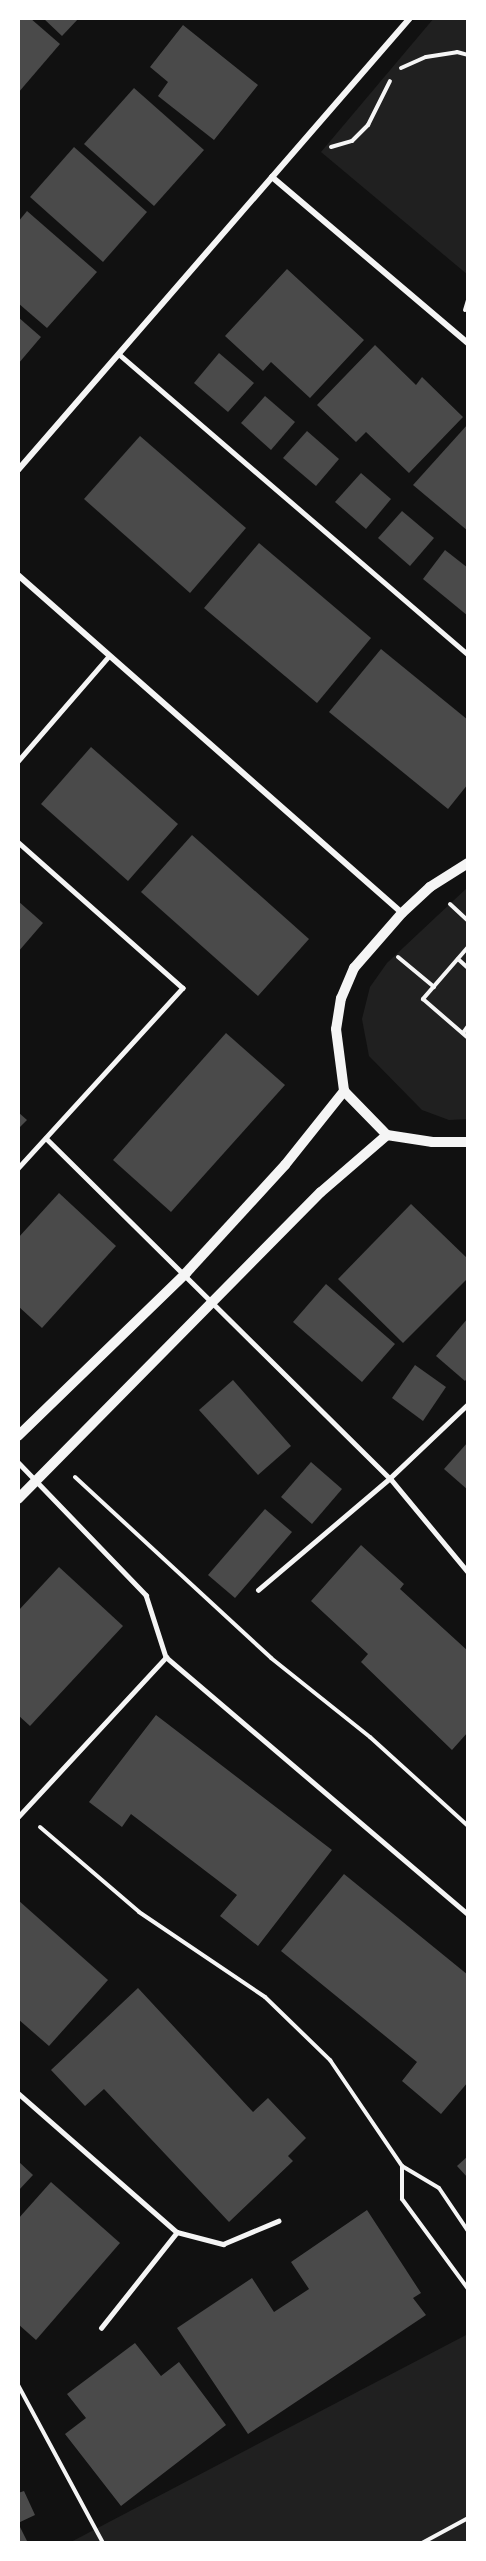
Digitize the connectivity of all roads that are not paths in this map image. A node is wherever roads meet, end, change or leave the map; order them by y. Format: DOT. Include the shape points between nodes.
graph roads {
  1 [pos="410,18"];
  2 [pos="272,177"];
  3 [pos="468,343"];
  4 [pos="120,355"];
  5 [pos="18,470"];
  6 [pos="18,575"];
  7 [pos="468,654"];
  8 [pos="109,656"];
  9 [pos="18,761"];
  10 [pos="18,842"];
  11 [pos="468,863"];
  12 [pos="402,913"];
  13 [pos="344,1090"];
  14 [pos="387,1136"];
  15 [pos="46,1138"];
  16 [pos="468,1142"];
  17 [pos="18,1169"];
  18 [pos="186,1273"];
  19 [pos="215,1301"];
  20 [pos="468,1404"];
  21 [pos="18,1436"];
  22 [pos="18,1462"];
  23 [pos="390,1478"];
  24 [pos="36,1481"];
  25 [pos="18,1499"];
  26 [pos="468,1572"];
  27 [pos="258,1590"];
  28 [pos="166,1656"];
  29 [pos="18,1816"];
  30 [pos="468,1914"];
  31 [pos="18,2093"];
  32 [pos="278,2221"];
  33 [pos="177,2232"];
  34 [pos="101,2328"];
  1 -- 2 [label="street"];
  2 -- 3 [label="street"];
  2 -- 4 [label="street"];
  4 -- 5 [label="street"];
  4 -- 7 [label="lane"];
  6 -- 8 [label="street"];
  8 -- 9 [label="lane"];
  8 -- 12 [label="street"];
  10 -- 15 [label="lane" via="183,988"];
  11 -- 12 [label="street" via="430,887"];
  12 -- 13 [label="street" via="354,968 341,998 336,1029"];
  13 -- 14 [label="street"];
  13 -- 18 [label="street" via="290,1160"];
  14 -- 16 [label="street"];
  14 -- 19 [label="street" via="321,1192"];
  15 -- 17 [label="lane"];
  15 -- 18 [label="lane"];
  18 -- 19 [label="lane"];
  18 -- 21 [label="street"];
  19 -- 23 [label="lane"];
  19 -- 24 [label="street"];
  20 -- 23 [label="lane"];
  22 -- 24 [label="lane"];
  23 -- 26 [label="lane"];
  23 -- 27 [label="lane"];
  24 -- 25 [label="street"];
  24 -- 28 [label="lane" via="147,1595"];
  28 -- 29 [label="lane"];
  28 -- 30 [label="lane"];
  31 -- 33 [label="lane"];
  32 -- 33 [label="lane" via="223,2244"];
  33 -- 34 [label="lane"];
}
